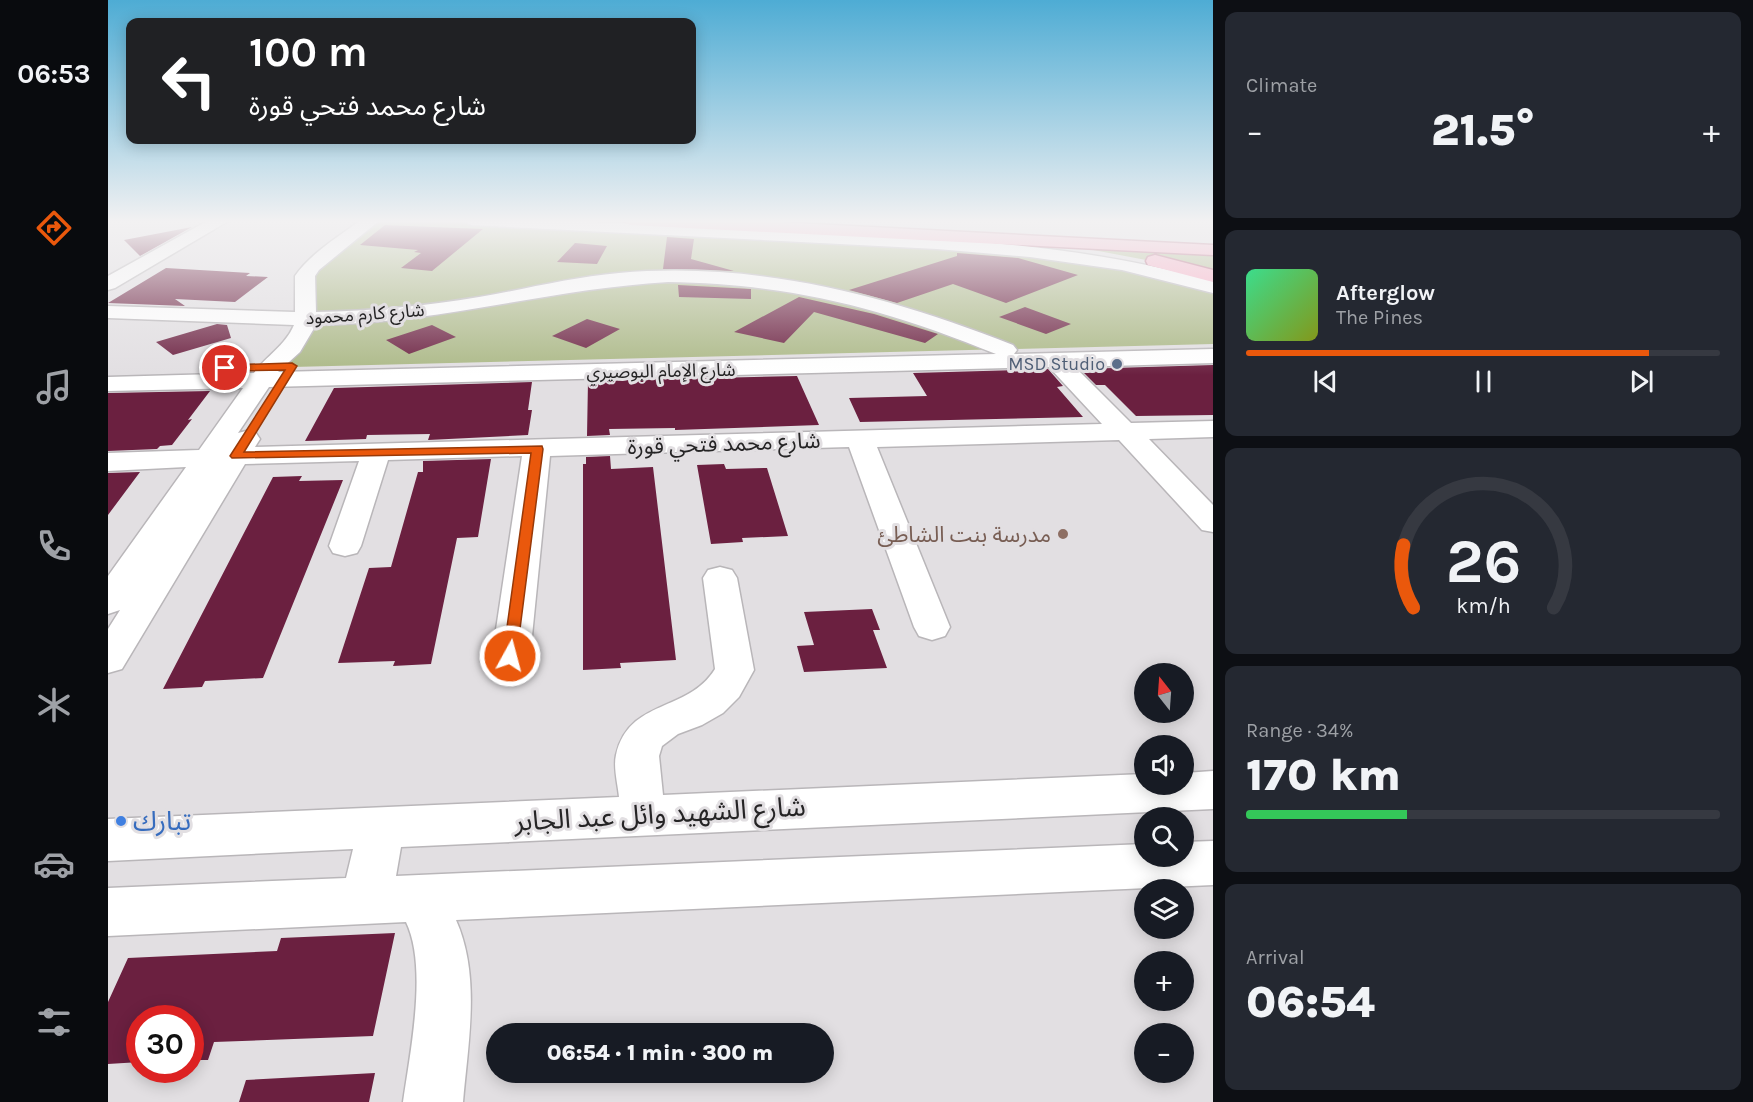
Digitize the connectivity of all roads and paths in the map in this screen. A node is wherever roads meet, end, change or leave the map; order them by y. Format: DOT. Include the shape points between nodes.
graph roads {
  1 [pos="130,271"];
  2 [pos="308,271"];
  3 [pos="689,271"];
  4 [pos="765,271"];
  5 [pos="1153,271"];
  6 [pos="1194,271"];
  7 [pos="1213,276"];
  8 [pos="108,284"];
  9 [pos="1213,287"];
  10 [pos="108,312"];
  11 [pos="306,319"];
  12 [pos="1213,344"];
  13 [pos="1005,350"];
  14 [pos="1213,356"];
  15 [pos="1056,361"];
  16 [pos="278,370"];
  17 [pos="108,371"];
  18 [pos="108,384"];
  19 [pos="1213,429"];
  20 [pos="1126,432"];
  21 [pos="860,439"];
  22 [pos="537,449"];
  23 [pos="376,453"];
  24 [pos="221,457"];
  25 [pos="108,462"];
  26 [pos="1213,523"];
  27 [pos="345,546"];
  28 [pos="720,578"];
  29 [pos="108,602"];
  30 [pos="932,627"];
  31 [pos="510,656"];
  32 [pos="108,659"];
  33 [pos="1213,790"];
  34 [pos="643,815"];
  35 [pos="382,827"];
  36 [pos="108,840"];
  37 [pos="1213,863"];
  38 [pos="420,899"];
  39 [pos="366,901"];
  40 [pos="108,912"];
  41 [pos="433,1102"];
  1 -- 8 [label="street"];
  2 -- 11 [label="street"];
  3 -- 11 [label="street, شارع كارم محمود" via="432,310"];
  4 -- 13 [label="street, شارع كارم محمود" via="795,286 864,301 956,329"];
  5 -- 9 [label="street"];
  6 -- 7 [label="main road"];
  10 -- 11 [label="street, شارع كارم محمود"];
  11 -- 16 [label="street" via="304,329"];
  12 -- 13 [label="street, شارع الإمام البوصيري"];
  13 -- 16 [label="street, شارع الإمام البوصيري"];
  14 -- 15 [label="street, شارع الإمام البوصيري"];
  15 -- 16 [label="street, شارع الإمام البوصيري"];
  15 -- 20 [label="street"];
  16 -- 17 [label="street, شارع الإمام البوصيري"];
  16 -- 18 [label="street, شارع الإمام البوصيري"];
  16 -- 24 [label="street"];
  19 -- 20 [label="street, شارع محمد فتحي قورة"];
  20 -- 21 [label="street, شارع محمد فتحي قورة"];
  20 -- 26 [label="street"];
  21 -- 22 [label="street, شارع محمد فتحي قورة"];
  21 -- 30 [label="street"];
  22 -- 23 [label="street, شارع محمد فتحي قورة"];
  22 -- 31 [label="street"];
  23 -- 24 [label="street, شارع محمد فتحي قورة"];
  23 -- 27 [label="street"];
  24 -- 25 [label="street, شارع محمد فتحي قورة"];
  24 -- 29 [label="street"];
  24 -- 32 [label="street"];
  28 -- 34 [label="street" via="735,670 708,702 645,736 637,756"];
  33 -- 34 [label="street, شارع الشهيد وائل عبد الجابر"];
  34 -- 35 [label="street, شارع الشهيد وائل عبد الجابر"];
  35 -- 36 [label="street, شارع الشهيد وائل عبد الجابر"];
  35 -- 39 [label="street"];
  37 -- 38 [label="street"];
  38 -- 39 [label="street"];
  38 -- 41 [label="street" via="436,935 443,979"];
  39 -- 40 [label="street"];
}
